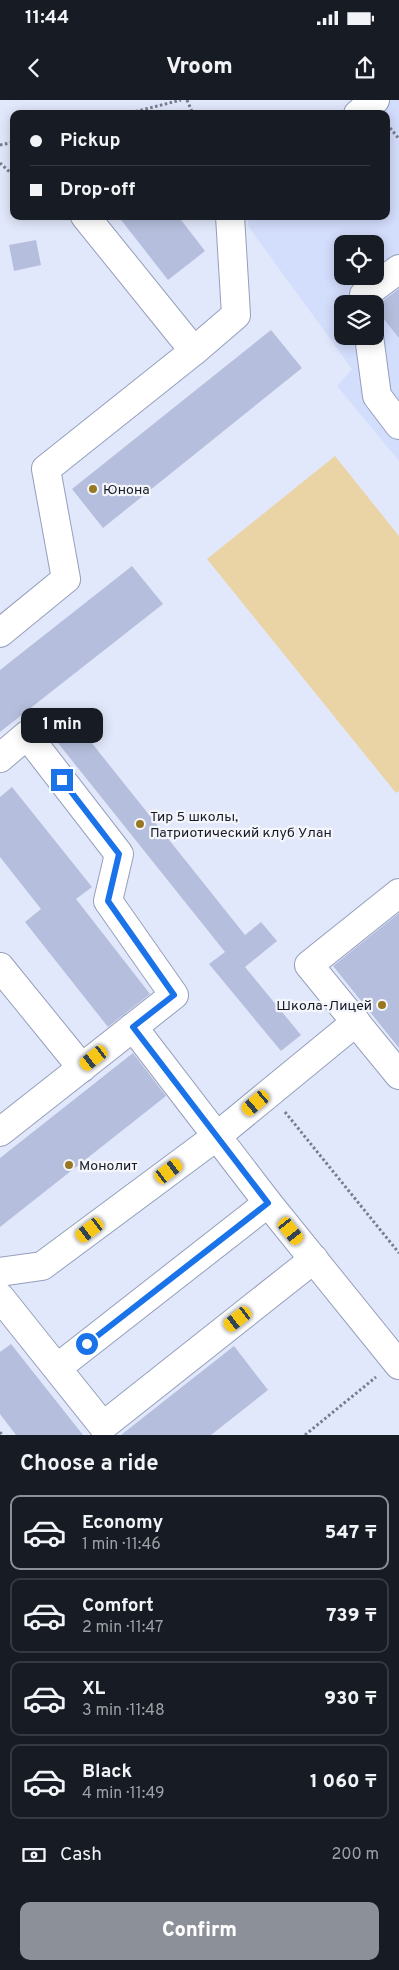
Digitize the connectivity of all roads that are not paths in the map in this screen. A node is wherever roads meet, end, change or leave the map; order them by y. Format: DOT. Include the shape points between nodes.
graph roads {
  1 [pos="376,100"];
  2 [pos="363,110"];
  3 [pos="88,220"];
  4 [pos="230,220"];
  5 [pos="399,269"];
  6 [pos="364,295"];
  7 [pos="370,345"];
  8 [pos="194,351"];
  9 [pos="399,425"];
  10 [pos="0,633"];
  11 [pos="0,758"];
  12 [pos="399,893"];
  13 [pos="0,967"];
  14 [pos="356,1022"];
  15 [pos="133,1027"];
  16 [pos="82,1068"];
  17 [pos="399,1075"];
  18 [pos="0,1132"];
  19 [pos="217,1136"];
  20 [pos="268,1203"];
  21 [pos="314,1259"];
  22 [pos="0,1272"];
  23 [pos="0,1298"];
  24 [pos="397,1363"];
  25 [pos="57,1368"];
  1 -- 2 [label="lane"];
  3 -- 8 [label="lane"];
  4 -- 8 [label="lane" via="236,315"];
  5 -- 6 [label="lane"];
  7 -- 9 [label="lane" via="377,396"];
  8 -- 10 [label="lane" via="46,469 66,579"];
  11 -- 15 [label="lane" via="28,735 119,854 108,901 174,995"];
  12 -- 14 [label="lane" via="309,965"];
  13 -- 16 [label="lane"];
  14 -- 17 [label="lane"];
  14 -- 19 [label="lane"];
  15 -- 16 [label="lane"];
  15 -- 19 [label="lane"];
  16 -- 18 [label="lane"];
  19 -- 20 [label="lane"];
  19 -- 22 [label="lane" via="42,1266"];
  20 -- 21 [label="lane"];
  20 -- 25 [label="lane"];
  21 -- 24 [label="lane"];
  21 -- 25 [label="lane" via="103,1426"];
  23 -- 25 [label="lane"];
}
